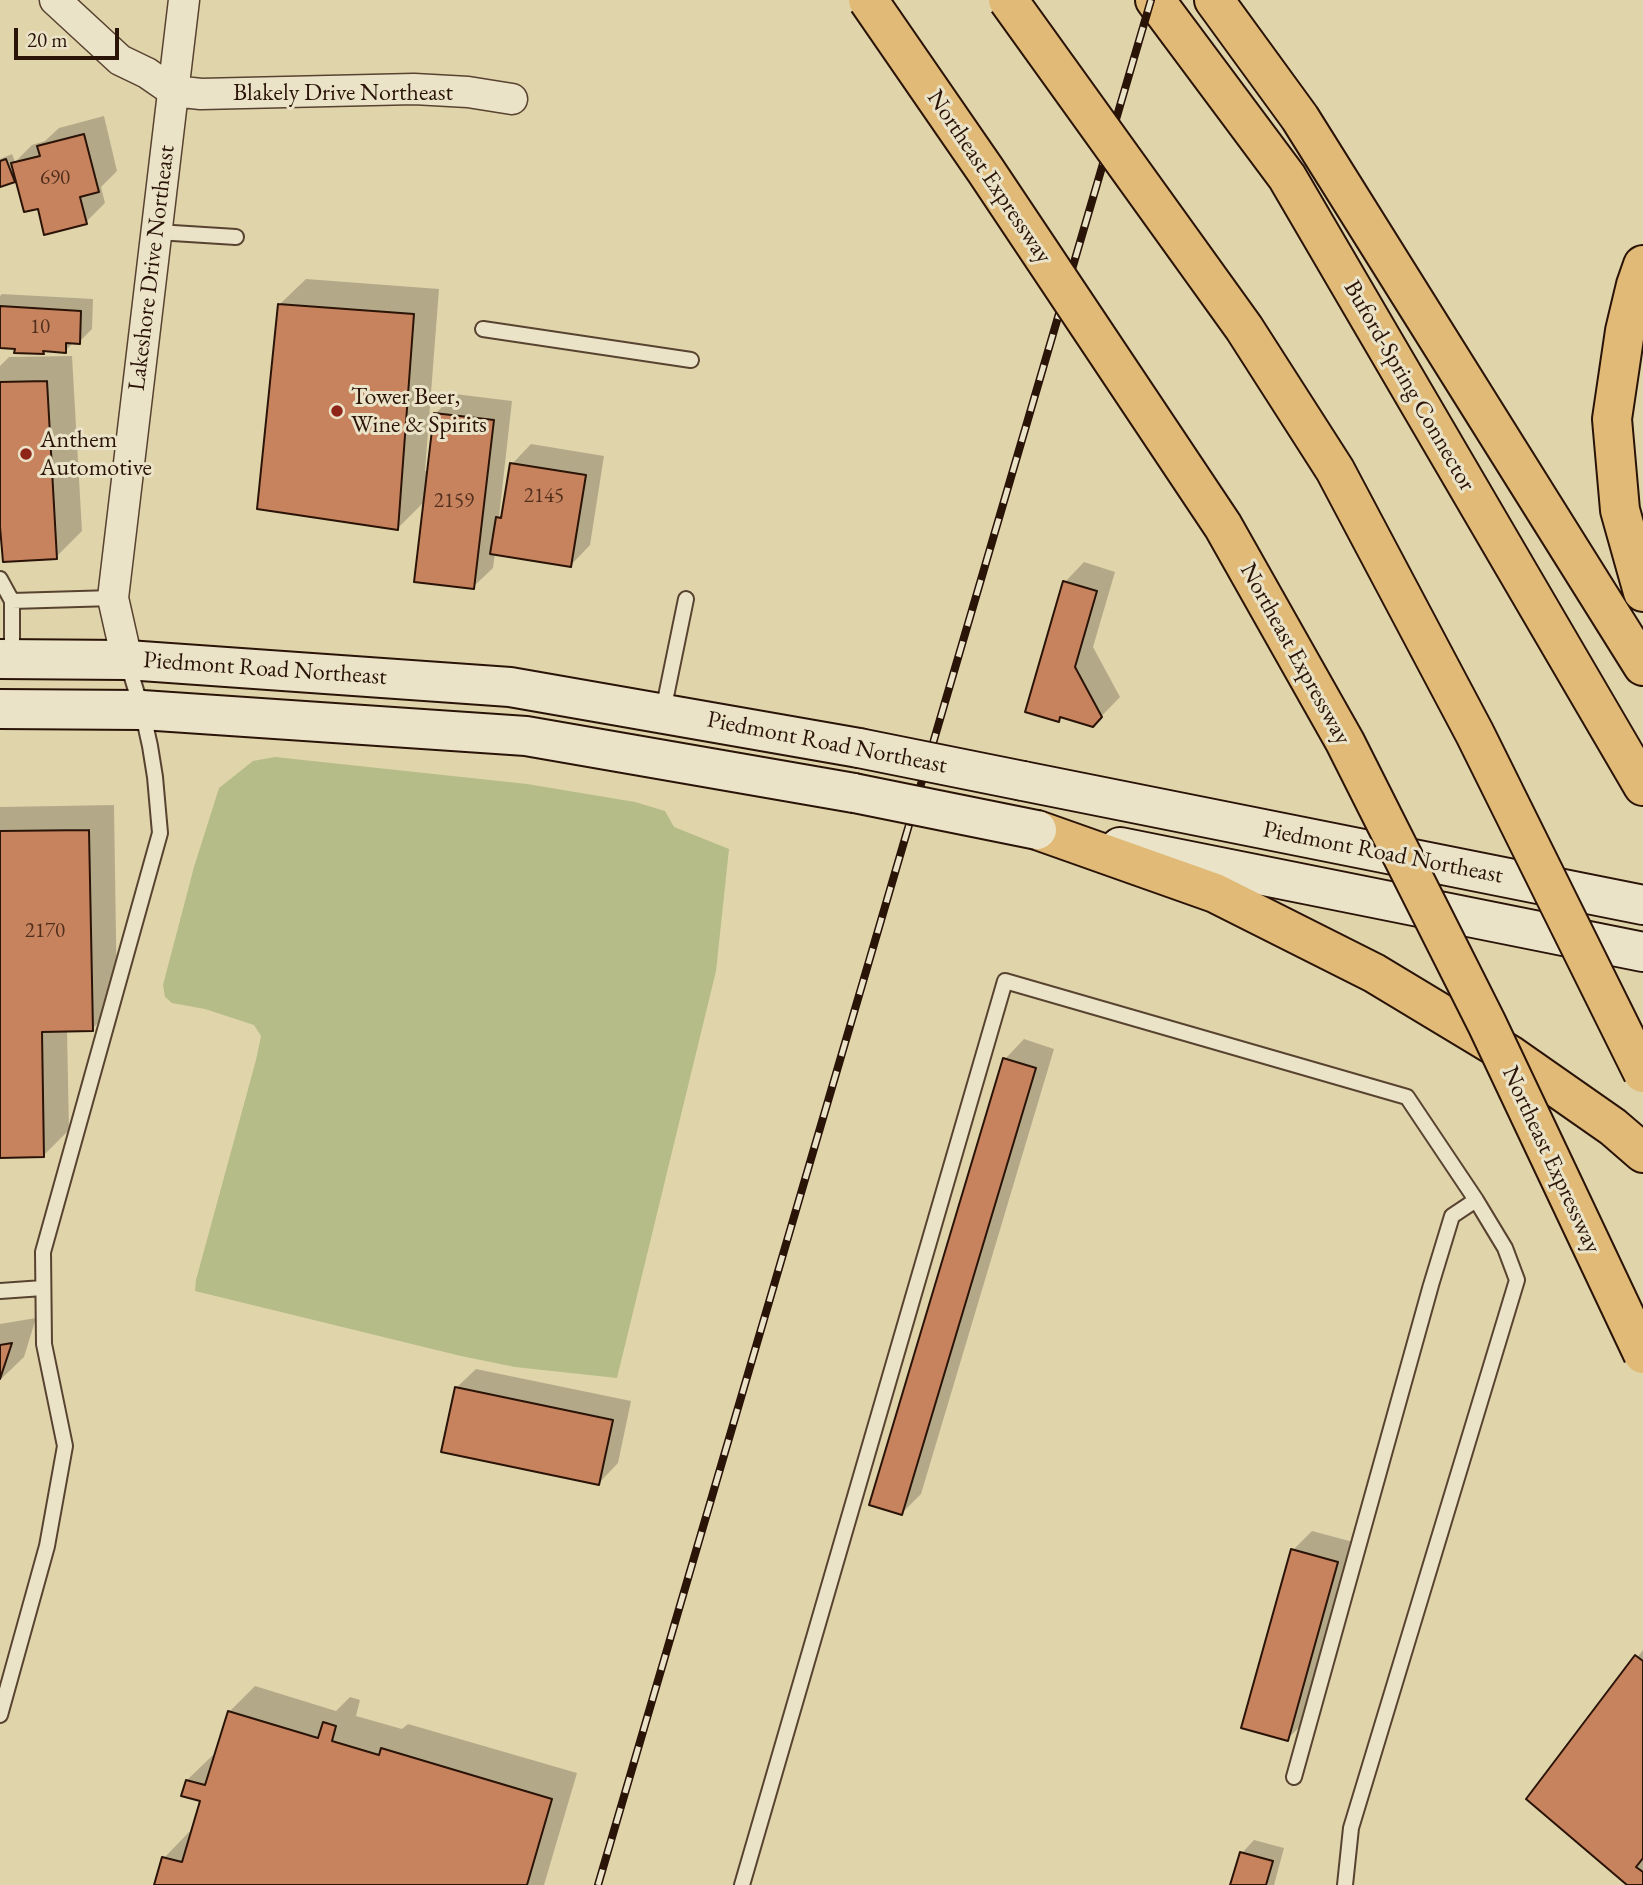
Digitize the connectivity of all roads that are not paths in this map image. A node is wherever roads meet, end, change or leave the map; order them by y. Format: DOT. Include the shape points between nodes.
graph roads {
  1 [pos="55,0"];
  2 [pos="184,0"];
  3 [pos="868,0"];
  4 [pos="1009,0"];
  5 [pos="1155,0"];
  6 [pos="1214,0"];
  7 [pos="173,91"];
  8 [pos="512,99"];
  9 [pos="157,232"];
  10 [pos="236,237"];
  11 [pos="1643,265"];
  12 [pos="483,329"];
  13 [pos="691,360"];
  14 [pos="0,579"];
  15 [pos="1643,592"];
  16 [pos="113,598"];
  17 [pos="686,599"];
  18 [pos="12,601"];
  19 [pos="6,659"];
  20 [pos="127,660"];
  21 [pos="1643,666"];
  22 [pos="0,709"];
  23 [pos="142,710"];
  24 [pos="663,713"];
  25 [pos="1643,786"];
  26 [pos="1037,830"];
  27 [pos="1643,905"];
  28 [pos="1643,952"];
  29 [pos="1643,1073"];
  30 [pos="1643,1153"];
  31 [pos="1476,1200"];
  32 [pos="43,1288"];
  33 [pos="0,1291"];
  34 [pos="1643,1354"];
  35 [pos="0,1715"];
  36 [pos="1294,1777"];
  37 [pos="742,1885"];
  38 [pos="1345,1885"];
  1 -- 7 [label="street" via="120,60"];
  2 -- 7 [label="street, Lakeshore Drive Northeast"];
  3 -- 34 [label="highway, Northeast Expressway, bridge" via="1223,526 1345,742 1487,1024"];
  4 -- 29 [label="highway, bridge" via="1244,328 1335,470 1475,734"];
  5 -- 25 [label="highway, Buford-Spring Connector" via="1287,177"];
  6 -- 21 [label="highway, Buford-Spring Connector" via="1300,118"];
  7 -- 8 [label="street, Blakely Drive Northeast" via="414,89"];
  7 -- 9 [label="street, Lakeshore Drive Northeast"];
  9 -- 10 [label="lane"];
  9 -- 16 [label="street, Lakeshore Drive Northeast"];
  11 -- 15 [label="highway" via="1625,331 1612,419 1620,510"];
  12 -- 13 [label="lane"];
  14 -- 18 [label="lane"];
  16 -- 18 [label="lane"];
  16 -- 20 [label="street, Lakeshore Drive Northeast"];
  17 -- 24 [label="lane"];
  18 -- 19 [label="lane"];
  19 -- 20 [label="main road, Piedmont Road Northeast"];
  20 -- 23 [label="lane"];
  20 -- 24 [label="main road, Piedmont Road Northeast" via="510,687"];
  22 -- 23 [label="main road, Piedmont Road Northeast"];
  23 -- 26 [label="main road, Piedmont Road Northeast, bridge" via="526,736"];
  23 -- 32 [label="lane" via="160,833 43,1252"];
  24 -- 27 [label="main road, Piedmont Road Northeast, bridge"];
  26 -- 28 [label="main road, Piedmont Road Northeast"];
  26 -- 30 [label="highway" via="1215,893 1374,972 1510,1055"];
  31 -- 36 [label="lane" via="1452,1216"];
  31 -- 37 [label="lane" via="1407,1097 1005,981"];
  31 -- 38 [label="lane" via="1506,1248 1517,1280 1352,1828"];
  32 -- 33 [label="lane"];
  32 -- 35 [label="lane" via="44,1344 65,1446 47,1546"];
}
